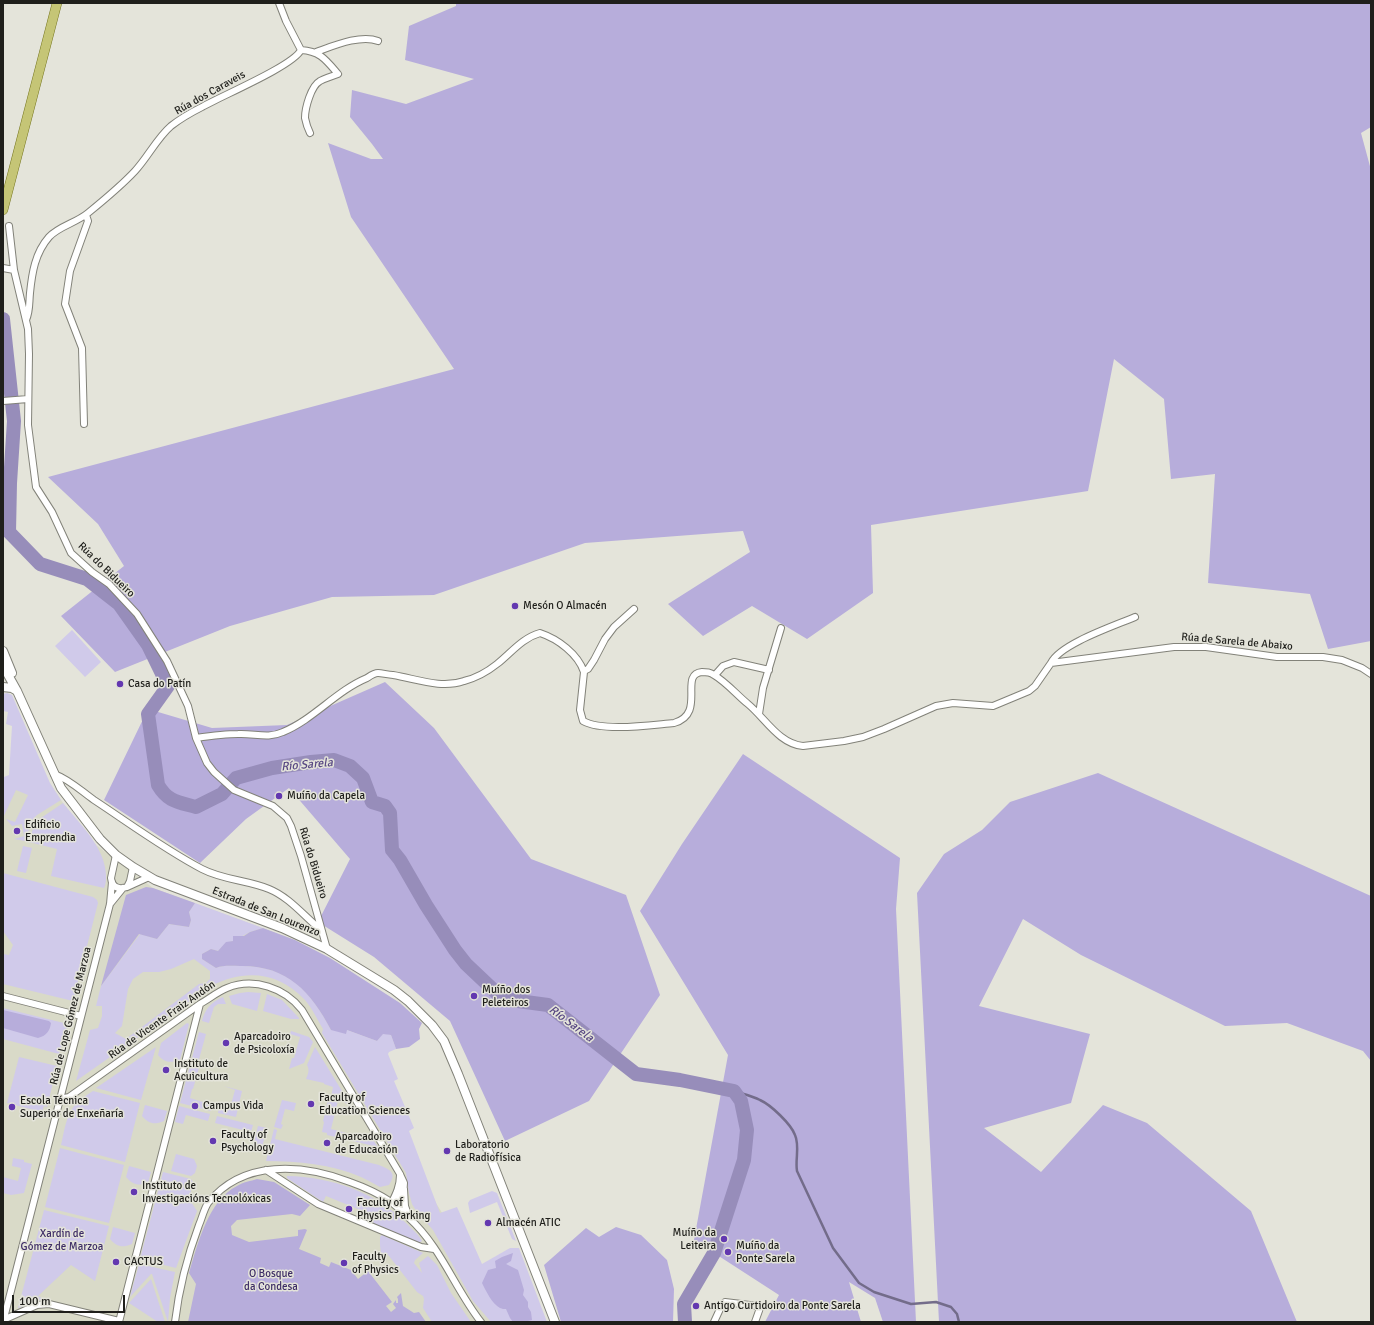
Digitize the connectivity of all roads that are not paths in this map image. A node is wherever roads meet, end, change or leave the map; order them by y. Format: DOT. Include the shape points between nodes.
graph roads {
  1 [pos="57,3"];
  2 [pos="279,3"];
  3 [pos="378,41"];
  4 [pos="301,50"];
  5 [pos="316,52"];
  6 [pos="310,133"];
  7 [pos="3,210"];
  8 [pos="86,215"];
  9 [pos="9,226"];
  10 [pos="3,268"];
  11 [pos="14,270"];
  12 [pos="26,320"];
  13 [pos="26,400"];
  14 [pos="3,401"];
  15 [pos="84,424"];
  16 [pos="634,609"];
  17 [pos="1135,617"];
  18 [pos="781,628"];
  19 [pos="3,651"];
  20 [pos="1051,663"];
  21 [pos="3,666"];
  22 [pos="769,670"];
  23 [pos="584,671"];
  24 [pos="1371,674"];
  25 [pos="715,675"];
  26 [pos="3,687"];
  27 [pos="17,691"];
  28 [pos="760,714"];
  29 [pos="196,738"];
  30 [pos="54,774"];
  31 [pos="116,855"];
  32 [pos="133,868"];
  33 [pos="149,877"];
  34 [pos="112,882"];
  35 [pos="125,887"];
  36 [pos="110,904"];
  37 [pos="321,930"];
  38 [pos="327,949"];
  39 [pos="3,996"];
  40 [pos="200,1004"];
  41 [pos="81,1016"];
  42 [pos="60,1100"];
  43 [pos="266,1170"];
  44 [pos="400,1174"];
  45 [pos="404,1183"];
  46 [pos="392,1202"];
  47 [pos="410,1219"];
  48 [pos="434,1249"];
  49 [pos="3,1321"];
  50 [pos="119,1322"];
  51 [pos="175,1322"];
  52 [pos="481,1322"];
  53 [pos="555,1322"];
  54 [pos="714,1322"];
  55 [pos="755,1322"];
  1 -- 7 [label="main road"];
  2 -- 4 [label="street"];
  3 -- 5 [label="street" via="363,39 346,42"];
  4 -- 5 [label="street"];
  4 -- 8 [label="street, Rúa dos Caraveis" via="294,58 274,71 201,107 172,126 135,171"];
  5 -- 6 [label="street" via="338,74 319,81 315,86 308,102 305,120"];
  8 -- 12 [label="street, Rúa dos Caraveis" via="50,236 35,260"];
  8 -- 15 [label="street" via="88,221 70,271 65,304 82,348"];
  9 -- 11 [label="street"];
  10 -- 11 [label="street"];
  11 -- 12 [label="street"];
  12 -- 13 [label="street, Rúa dos Caraveis" via="29,354"];
  13 -- 14 [label="street"];
  13 -- 29 [label="street, Rúa do Bidueiro" via="36,487 52,512 71,553 109,584 137,614 170,668 188,706"];
  16 -- 23 [label="street" via="614,627 588,669"];
  17 -- 20 [label="street" via="1074,644 1059,653"];
  18 -- 22 [label="street"];
  19 -- 27 [label="street"];
  20 -- 24 [label="street, Rúa de Sarela de Abaixo" via="1174,647 1206,647 1277,657 1323,657 1342,660"];
  20 -- 28 [label="street" via="1029,691 994,706 953,703 936,706 879,732 844,741 796,745 782,737"];
  21 -- 27 [label="street"];
  22 -- 25 [label="street" via="734,662 723,666"];
  22 -- 28 [label="street" via="763,688"];
  23 -- 25 [label="street" via="581,715 584,720 596,726 678,722 684,719 689,711 693,676 696,673 708,672"];
  23 -- 29 [label="street" via="580,662 556,640 540,633 533,634 480,676 464,682 435,684 377,673 345,689 298,725 271,736 239,733"];
  25 -- 28 [label="street"];
  26 -- 27 [label="street"];
  27 -- 30 [label="street, Estrada de San Lourenzo"];
  29 -- 37 [label="street, Rúa do Bidueiro" via="207,763 227,784 234,790 273,806 287,818 303,863"];
  30 -- 31 [label="street, Estrada de San Lourenzo" via="71,802"];
  30 -- 37 [label="street" via="61,776 139,830 202,869 276,892"];
  31 -- 32 [label="street, Estrada de San Lourenzo"];
  31 -- 34 [label="street, Rúa de Lope Gómez de Marzoa"];
  32 -- 33 [label="street, Estrada de San Lourenzo"];
  32 -- 35 [label="street, Rúa de Lope Gómez de Marzoa" via="130,881"];
  33 -- 35 [label="street, Rúa de Lope Gómez de Marzoa"];
  33 -- 38 [label="street, Estrada de San Lourenzo" via="282,928"];
  34 -- 35 [label="street" via="116,887"];
  34 -- 36 [label="street, Rúa de Lope Gómez de Marzoa"];
  35 -- 36 [label="street, Rúa de Lope Gómez de Marzoa"];
  36 -- 41 [label="street, Rúa de Lope Gómez de Marzoa"];
  37 -- 38 [label="street, Rúa do Bidueiro"];
  38 -- 53 [label="street, Estrada de San Lourenzo" via="405,998 432,1025 444,1042"];
  39 -- 41 [label="street"];
  40 -- 42 [label="street, Rúa de Vicente Fraiz Andón" via="69,1097"];
  40 -- 44 [label="street, Rúa de Vicente Fraiz Andón" via="228,988 244,984 273,988 292,998 306,1015"];
  40 -- 50 [label="street"];
  41 -- 42 [label="street, Rúa de Lope Gómez de Marzoa"];
  42 -- 49 [label="street, Rúa de Lope Gómez de Marzoa"];
  43 -- 46 [label="street" via="306,1170 336,1176"];
  43 -- 48 [label="street" via="318,1204 421,1247"];
  43 -- 51 [label="street" via="234,1180 207,1204 184,1271"];
  44 -- 45 [label="street, Rúa de Vicente Fraiz Andón"];
  44 -- 46 [label="street" via="400,1182"];
  45 -- 46 [label="street" via="401,1194"];
  45 -- 47 [label="street, Rúa de Vicente Fraiz Andón" via="405,1206"];
  46 -- 47 [label="street"];
  47 -- 48 [label="street"];
  48 -- 52 [label="street"];
  49 -- 50 [label="street, Rúa de Lope Gómez de Marzoa" via="37,1305 48,1304"];
  54 -- 55 [label="street" via="725,1302 758,1306 760,1310"];
}
